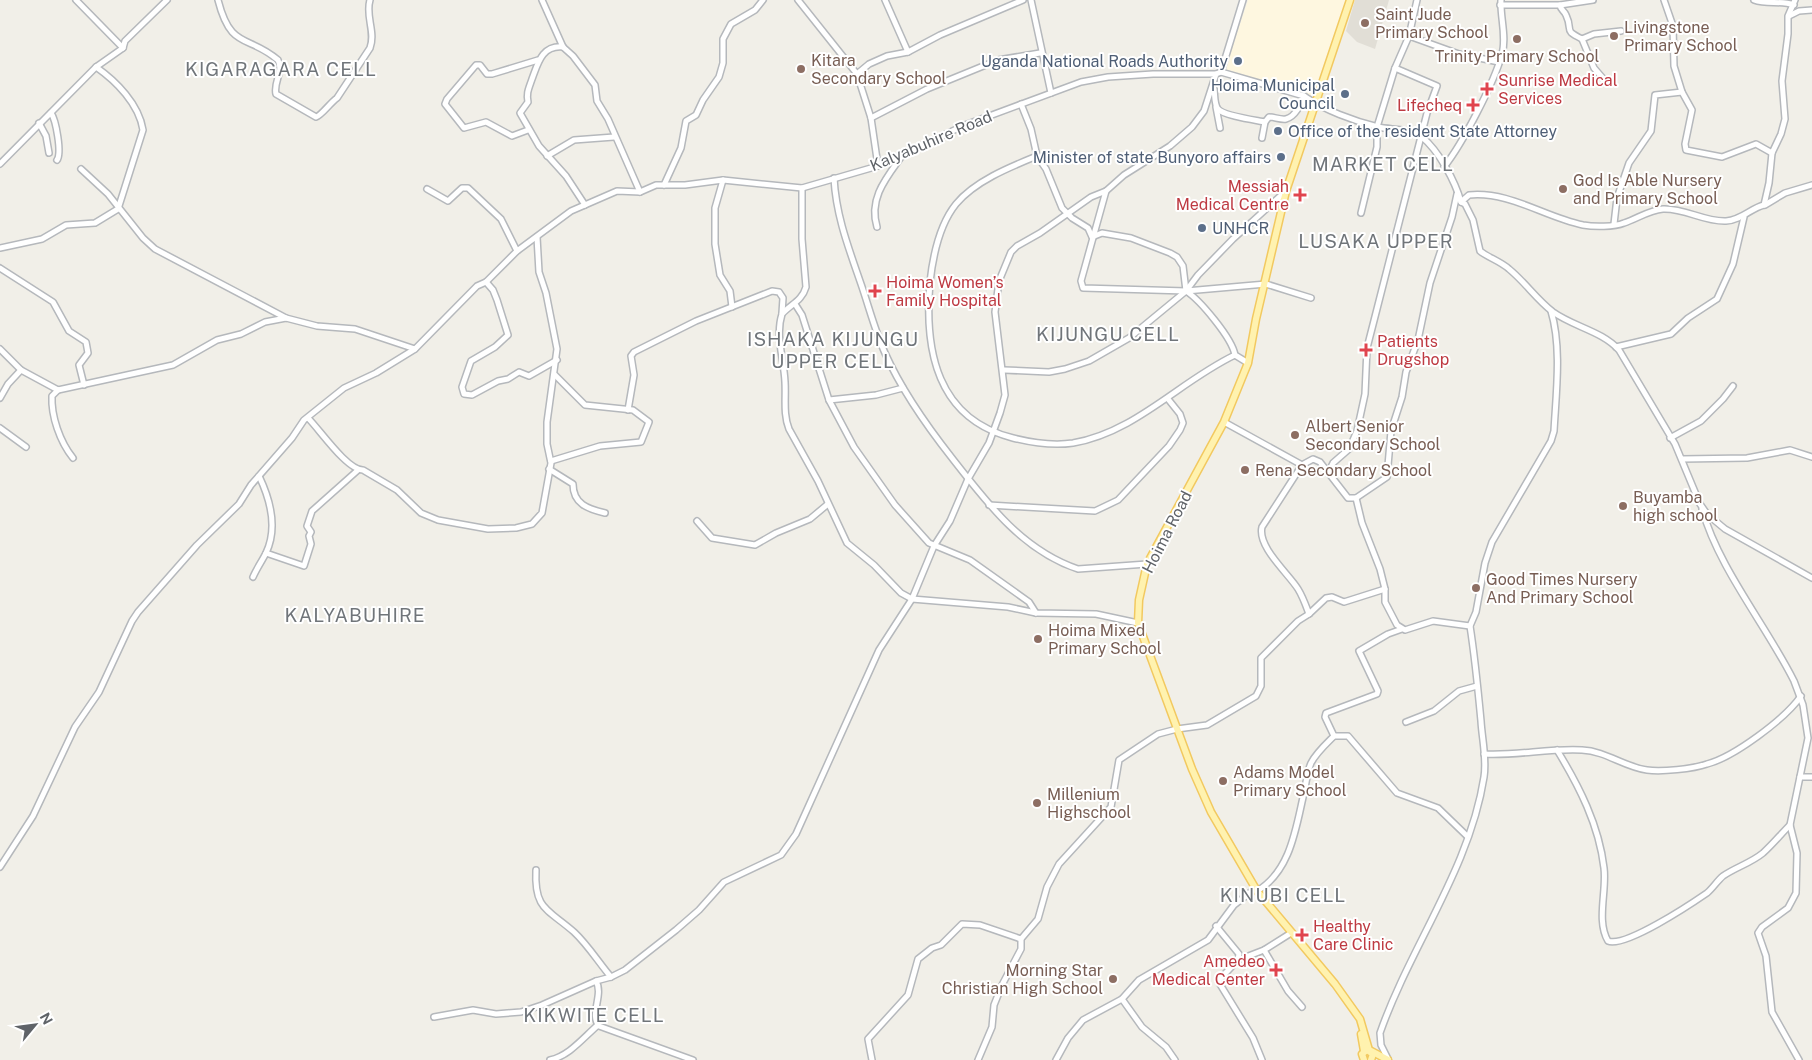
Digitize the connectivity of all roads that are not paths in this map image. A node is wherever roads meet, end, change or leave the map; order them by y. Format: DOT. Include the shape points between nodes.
graph roads {
  1 [pos="76,0"];
  2 [pos="167,0"];
  3 [pos="218,0"];
  4 [pos="370,0"];
  5 [pos="542,0"];
  6 [pos="763,0"];
  7 [pos="798,0"];
  8 [pos="885,0"];
  9 [pos="1023,0"];
  10 [pos="1031,0"];
  11 [pos="1243,0"];
  12 [pos="1350,0"];
  13 [pos="1417,0"];
  14 [pos="1593,0"];
  15 [pos="1664,0"];
  16 [pos="1754,0"];
  17 [pos="1500,2"];
  18 [pos="1794,2"];
  19 [pos="1560,5"];
  20 [pos="1812,10"];
  21 [pos="1788,16"];
  22 [pos="1621,31"];
  23 [pos="1410,36"];
  24 [pos="1582,39"];
  25 [pos="563,46"];
  26 [pos="123,48"];
  27 [pos="908,52"];
  28 [pos="1040,52"];
  29 [pos="538,60"];
  30 [pos="1499,62"];
  31 [pos="96,67"];
  32 [pos="1395,68"];
  33 [pos="1218,73"];
  34 [pos="857,74"];
  35 [pos="1607,83"];
  36 [pos="1214,86"];
  37 [pos="1682,92"];
  38 [pos="1050,93"];
  39 [pos="1304,96"];
  40 [pos="1022,104"];
  41 [pos="1216,104"];
  42 [pos="1316,104"];
  43 [pos="50,113"];
  44 [pos="870,118"];
  45 [pos="1264,122"];
  46 [pos="40,123"];
  47 [pos="1377,127"];
  48 [pos="1220,128"];
  49 [pos="528,130"];
  50 [pos="1422,136"];
  51 [pos="614,137"];
  52 [pos="1262,138"];
  53 [pos="905,153"];
  54 [pos="1772,153"];
  55 [pos="49,154"];
  56 [pos="547,156"];
  57 [pos="1037,156"];
  58 [pos="57,160"];
  59 [pos="0,164"];
  60 [pos="878,166"];
  61 [pos="1444,167"];
  62 [pos="81,169"];
  63 [pos="834,178"];
  64 [pos="723,180"];
  65 [pos="664,185"];
  66 [pos="1812,185"];
  67 [pos="802,188"];
  68 [pos="427,189"];
  69 [pos="1106,191"];
  70 [pos="1286,191"];
  71 [pos="1458,191"];
  72 [pos="640,192"];
  73 [pos="1461,202"];
  74 [pos="585,205"];
  75 [pos="1764,205"];
  76 [pos="118,209"];
  77 [pos="1361,213"];
  78 [pos="1068,215"];
  79 [pos="1744,217"];
  80 [pos="1614,224"];
  81 [pos="877,226"];
  82 [pos="537,238"];
  83 [pos="1092,238"];
  84 [pos="0,248"];
  85 [pos="517,251"];
  86 [pos="0,268"];
  87 [pos="486,282"];
  88 [pos="1266,284"];
  89 [pos="1186,291"];
  90 [pos="1311,298"];
  91 [pos="795,304"];
  92 [pos="732,307"];
  93 [pos="1552,311"];
  94 [pos="782,314"];
  95 [pos="286,318"];
  96 [pos="1616,347"];
  97 [pos="0,349"];
  98 [pos="416,349"];
  99 [pos="1235,355"];
  100 [pos="557,360"];
  101 [pos="1248,363"];
  102 [pos="22,370"];
  103 [pos="1004,370"];
  104 [pos="555,375"];
  105 [pos="84,385"];
  106 [pos="1733,386"];
  107 [pos="903,388"];
  108 [pos="58,390"];
  109 [pos="0,398"];
  110 [pos="1168,399"];
  111 [pos="829,400"];
  112 [pos="628,410"];
  113 [pos="308,418"];
  114 [pos="1224,422"];
  115 [pos="0,428"];
  116 [pos="992,433"];
  117 [pos="1670,438"];
  118 [pos="26,448"];
  119 [pos="1812,457"];
  120 [pos="73,458"];
  121 [pos="1682,459"];
  122 [pos="551,461"];
  123 [pos="1302,465"];
  124 [pos="549,469"];
  125 [pos="358,470"];
  126 [pos="1328,473"];
  127 [pos="259,476"];
  128 [pos="968,479"];
  129 [pos="1356,498"];
  130 [pos="1700,504"];
  131 [pos="988,505"];
  132 [pos="826,507"];
  133 [pos="605,513"];
  134 [pos="697,522"];
  135 [pos="934,546"];
  136 [pos="266,553"];
  137 [pos="1147,564"];
  138 [pos="253,577"];
  139 [pos="1812,578"];
  140 [pos="1386,589"];
  141 [pos="912,599"];
  142 [pos="1036,613"];
  143 [pos="1309,614"];
  144 [pos="1138,623"];
  145 [pos="1470,626"];
  146 [pos="1402,629"];
  147 [pos="1477,686"];
  148 [pos="1801,696"];
  149 [pos="1406,722"];
  150 [pos="1177,729"];
  151 [pos="1334,736"];
  152 [pos="1557,750"];
  153 [pos="1484,754"];
  154 [pos="1800,777"];
  155 [pos="1812,777"];
  156 [pos="1790,825"];
  157 [pos="1467,836"];
  158 [pos="0,868"];
  159 [pos="536,870"];
  160 [pos="1257,889"];
  161 [pos="1216,926"];
  162 [pos="1291,932"];
  163 [pos="1021,939"];
  164 [pos="1264,950"];
  165 [pos="1238,960"];
  166 [pos="611,978"];
  167 [pos="596,981"];
  168 [pos="1122,999"];
  169 [pos="1302,1007"];
  170 [pos="434,1016"];
  171 [pos="598,1025"];
  172 [pos="1368,1051"];
  173 [pos="1387,1059"];
  174 [pos="550,1060"];
  175 [pos="693,1060"];
  176 [pos="872,1060"];
  177 [pos="978,1060"];
  178 [pos="1056,1060"];
  179 [pos="1175,1060"];
  180 [pos="1262,1060"];
  181 [pos="1364,1060"];
  182 [pos="1371,1060"];
  183 [pos="1799,1060"];
  1 -- 26 [label="street"];
  2 -- 26 [label="street" via="125,41"];
  3 -- 4 [label="street" via="224,20 239,39 278,60 281,68 276,94 316,117 322,115 328,103 336,98 370,48"];
  5 -- 25 [label="street"];
  6 -- 65 [label="street" via="755,10 731,24 723,39 723,63 719,77 696,115 686,121 681,148"];
  7 -- 34 [label="street"];
  8 -- 27 [label="street"];
  9 -- 27 [label="street"];
  10 -- 28 [label="street"];
  11 -- 33 [label="street"];
  12 -- 42 [label="main road, Hoima Road"];
  13 -- 23 [label="street"];
  14 -- 19 [label="street"];
  15 -- 37 [label="street" via="1672,26 1673,54"];
  16 -- 18 [label="street" via="1762,3"];
  17 -- 19 [label="street"];
  17 -- 30 [label="street" via="1503,44"];
  18 -- 21 [label="street"];
  19 -- 24 [label="street" via="1567,16 1571,35"];
  20 -- 21 [label="street"];
  21 -- 54 [label="street" via="1781,86 1785,119"];
  22 -- 24 [label="street"];
  23 -- 30 [label="street" via="1459,54"];
  23 -- 32 [label="street"];
  24 -- 35 [label="street" via="1594,68"];
  25 -- 29 [label="street" via="555,46"];
  25 -- 51 [label="street" via="591,78 598,92 597,101"];
  26 -- 31 [label="street"];
  27 -- 34 [label="street" via="869,64"];
  28 -- 38 [label="street"];
  28 -- 44 [label="street" via="998,60 926,89"];
  29 -- 49 [label="street" via="527,94 528,102 520,112"];
  29 -- 49 [label="street" via="492,74 476,65 446,101 448,110 464,128 486,122 512,136"];
  30 -- 61 [label="street" via="1460,144"];
  31 -- 43 [label="street"];
  31 -- 76 [label="street" via="119,85 140,118 143,130"];
  32 -- 47 [label="street"];
  32 -- 50 [label="street" via="1437,86"];
  33 -- 36 [label="street"];
  33 -- 38 [label="street, Kalyabuhire Road" via="1108,77"];
  33 -- 39 [label="street, Kalyabuhire Road"];
  34 -- 44 [label="street"];
  36 -- 41 [label="street"];
  36 -- 69 [label="street" via="1204,111 1192,127"];
  37 -- 54 [label="street" via="1692,110 1686,150 1722,157 1756,144"];
  37 -- 80 [label="street" via="1654,95 1651,131 1629,163 1617,198"];
  38 -- 40 [label="street, Kalyabuhire Road"];
  39 -- 42 [label="street, Kalyabuhire Road"];
  39 -- 45 [label="street" via="1301,105 1287,119 1269,117"];
  40 -- 53 [label="street, Kalyabuhire Road"];
  40 -- 57 [label="street"];
  41 -- 45 [label="street" via="1226,114"];
  41 -- 48 [label="street"];
  42 -- 47 [label="street, Kalyabuhire Road"];
  42 -- 70 [label="main road, Hoima Road"];
  43 -- 46 [label="street"];
  43 -- 58 [label="street" via="55,123 60,155"];
  44 -- 60 [label="street"];
  45 -- 52 [label="street"];
  46 -- 55 [label="street"];
  46 -- 59 [label="street"];
  47 -- 50 [label="street, Kalyabuhire Road"];
  47 -- 77 [label="street" via="1377,147"];
  49 -- 56 [label="street"];
  50 -- 61 [label="street"];
  50 -- 126 [label="street" via="1367,348 1365,394 1357,431 1349,449 1333,463"];
  51 -- 56 [label="street" via="578,139"];
  51 -- 72 [label="street"];
  53 -- 60 [label="street, Kalyabuhire Road"];
  53 -- 81 [label="street" via="876,197 873,213"];
  54 -- 75 [label="street" via="1770,183"];
  56 -- 74 [label="street" via="566,176"];
  57 -- 78 [label="street"];
  57 -- 116 [label="street" via="984,182 957,202 940,234 932,269 928,320 938,373 944,388 960,409"];
  60 -- 63 [label="street, Kalyabuhire Road"];
  61 -- 71 [label="street"];
  62 -- 76 [label="street" via="108,194"];
  63 -- 67 [label="street, Kalyabuhire Road"];
  63 -- 107 [label="street" via="837,209 846,241 884,352"];
  64 -- 65 [label="street, Kalyabuhire Road"];
  64 -- 67 [label="street, Kalyabuhire Road"];
  64 -- 92 [label="street" via="715,208 715,244 720,275 730,291"];
  65 -- 72 [label="street, Kalyabuhire Road"];
  66 -- 75 [label="street" via="1785,193"];
  67 -- 91 [label="street" via="806,287"];
  68 -- 85 [label="street" via="448,201 462,188 468,188 500,219"];
  69 -- 78 [label="street" via="1091,197"];
  69 -- 83 [label="street"];
  70 -- 88 [label="main road, Hoima Road"];
  70 -- 89 [label="street" via="1232,239"];
  71 -- 73 [label="street"];
  71 -- 129 [label="street" via="1391,431 1388,477"];
  72 -- 74 [label="street, Kalyabuhire Road" via="616,191"];
  73 -- 80 [label="street" via="1469,195 1496,196 1582,225"];
  73 -- 93 [label="street" via="1473,220 1480,251 1512,271"];
  74 -- 82 [label="street, Kalyabuhire Road" via="571,211"];
  75 -- 79 [label="street"];
  76 -- 84 [label="street" via="94,223 66,225 42,239"];
  76 -- 95 [label="street" via="149,244 168,257"];
  78 -- 83 [label="street" via="1088,228"];
  78 -- 103 [label="street" via="1017,246 1005,265 995,312"];
  79 -- 80 [label="street" via="1715,220 1686,211 1663,209"];
  79 -- 96 [label="street" via="1733,264 1717,299 1668,335"];
  82 -- 85 [label="street, Kalyabuhire Road"];
  82 -- 100 [label="street" via="539,272 554,329"];
  83 -- 89 [label="street" via="1102,233 1131,238 1170,253 1183,266"];
  83 -- 89 [label="street" via="1081,281 1083,288"];
  85 -- 87 [label="street, Kalyabuhire Road"];
  86 -- 105 [label="street" via="53,302 69,331 86,342 88,353 79,364"];
  87 -- 98 [label="street, Kalyabuhire Road" via="477,286"];
  87 -- 100 [label="street" via="497,300 508,335 495,347 471,360 462,387 464,394 472,395 519,372 529,376"];
  88 -- 89 [label="street"];
  88 -- 90 [label="street"];
  88 -- 101 [label="main road, Hoima Road"];
  89 -- 99 [label="street" via="1195,297 1224,333 1234,347"];
  89 -- 103 [label="street" via="1143,328 1089,361 1049,372"];
  91 -- 94 [label="street"];
  91 -- 111 [label="street" via="802,315"];
  92 -- 94 [label="street" via="776,291 783,298"];
  92 -- 112 [label="street" via="680,327 631,354 634,375"];
  93 -- 96 [label="street"];
  93 -- 145 [label="street" via="1558,373 1554,431 1492,542"];
  94 -- 132 [label="street" via="780,340 787,424"];
  95 -- 98 [label="street" via="317,326 355,329"];
  95 -- 105 [label="street" via="265,322 241,334 217,340 173,365"];
  96 -- 117 [label="street"];
  97 -- 102 [label="street"];
  98 -- 113 [label="street, Kalyabuhire Road" via="344,388"];
  99 -- 101 [label="street"];
  99 -- 110 [label="street" via="1218,363"];
  100 -- 104 [label="street"];
  101 -- 114 [label="main road, Hoima Road"];
  102 -- 108 [label="street"];
  102 -- 109 [label="street"];
  103 -- 116 [label="street" via="1005,395"];
  104 -- 112 [label="street" via="585,405"];
  104 -- 122 [label="street" via="547,422"];
  105 -- 108 [label="street"];
  106 -- 117 [label="street" via="1701,421"];
  107 -- 111 [label="street" via="876,395"];
  107 -- 128 [label="street"];
  108 -- 120 [label="street" via="52,396 56,426"];
  110 -- 116 [label="street" via="1118,427 1073,443 1036,444"];
  110 -- 131 [label="street" via="1180,414 1180,430 1118,500 1095,511"];
  111 -- 135 [label="street" via="873,476 910,524"];
  112 -- 122 [label="street" via="649,421 641,442 600,446"];
  113 -- 125 [label="street" via="334,450"];
  113 -- 127 [label="street, Kalyabuhire Road"];
  114 -- 123 [label="street"];
  114 -- 137 [label="main road, Hoima Road"];
  115 -- 118 [label="street"];
  116 -- 128 [label="street"];
  117 -- 121 [label="street"];
  119 -- 121 [label="street" via="1790,450 1747,458"];
  121 -- 130 [label="street"];
  122 -- 124 [label="street"];
  123 -- 126 [label="street" via="1317,460"];
  123 -- 143 [label="street" via="1260,533 1298,589"];
  124 -- 125 [label="street" via="544,507 537,520 526,526 488,529 429,517 396,490"];
  124 -- 133 [label="street" via="573,484 583,506"];
  125 -- 136 [label="street" via="312,511 307,526 311,532 311,544 304,566"];
  126 -- 129 [label="street" via="1346,497"];
  127 -- 136 [label="street" via="271,510"];
  127 -- 158 [label="street, Kalyabuhire Road" via="240,504 198,544 132,621 100,692 75,727 33,816"];
  128 -- 131 [label="street"];
  128 -- 135 [label="street" via="950,521"];
  129 -- 140 [label="street"];
  130 -- 139 [label="street" via="1724,529"];
  130 -- 148 [label="street" via="1710,534"];
  131 -- 137 [label="street" via="1030,543 1069,566 1078,569"];
  132 -- 134 [label="street" via="810,519 755,545 712,538"];
  132 -- 141 [label="street" via="850,546 901,593"];
  135 -- 141 [label="street"];
  135 -- 142 [label="street" via="970,560 1029,602"];
  136 -- 138 [label="street"];
  137 -- 144 [label="main road, Hoima Road"];
  140 -- 143 [label="street" via="1344,602 1329,597"];
  140 -- 146 [label="street" via="1385,602"];
  141 -- 142 [label="street" via="1008,606"];
  141 -- 166 [label="street" via="878,650 796,834 781,855 724,882 676,930"];
  142 -- 144 [label="street" via="1082,612"];
  143 -- 150 [label="street" via="1261,658 1260,686 1256,696 1207,725"];
  144 -- 150 [label="main road, Hoima Road"];
  145 -- 146 [label="street" via="1433,621"];
  145 -- 147 [label="street"];
  146 -- 151 [label="street" via="1359,651 1378,691 1359,702 1326,713"];
  147 -- 149 [label="street" via="1460,691 1434,711"];
  147 -- 153 [label="street"];
  148 -- 152 [label="street" via="1788,713 1767,729 1707,764 1652,771 1610,755 1584,750"];
  148 -- 154 [label="street" via="1808,738"];
  150 -- 160 [label="main road, Hoima Road" via="1202,794 1236,858"];
  150 -- 163 [label="street" via="1158,734 1119,760 1110,807 1059,864 1038,919"];
  151 -- 157 [label="street" via="1348,736 1397,793 1438,808"];
  151 -- 160 [label="street" via="1311,763 1299,821 1288,854 1270,882"];
  152 -- 153 [label="street"];
  152 -- 156 [label="street" via="1592,818 1604,869 1604,932 1612,943 1645,930 1707,892 1724,876 1763,853"];
  153 -- 157 [label="street" via="1484,777"];
  154 -- 155 [label="street"];
  154 -- 156 [label="street"];
  156 -- 183 [label="street" via="1797,852 1796,893 1788,908 1758,933 1766,956 1772,1012"];
  157 -- 173 [label="street" via="1438,909 1417,946 1382,1029 1381,1046"];
  159 -- 166 [label="street" via="535,891 543,906 574,932"];
  160 -- 161 [label="street" via="1234,905"];
  160 -- 162 [label="main road, Hoima Road"];
  161 -- 165 [label="street" via="1239,954"];
  161 -- 168 [label="street" via="1208,940 1139,980"];
  162 -- 164 [label="street"];
  162 -- 172 [label="main road, Hoima Road" via="1331,978 1354,1011"];
  163 -- 176 [label="street" via="980,925 962,924 941,945 920,957 915,964 908,995 868,1039"];
  163 -- 177 [label="street" via="1021,949 994,1005 992,1027"];
  164 -- 165 [label="street"];
  164 -- 169 [label="street" via="1288,991"];
  165 -- 180 [label="street" via="1218,981 1253,1038"];
  166 -- 167 [label="street"];
  167 -- 170 [label="street" via="521,1012 496,1014 473,1010"];
  167 -- 171 [label="street" via="599,988 595,1021"];
  168 -- 178 [label="street" via="1078,1025"];
  168 -- 179 [label="street" via="1142,1027 1166,1047"];
  171 -- 174 [label="street" via="568,1054"];
  171 -- 175 [label="street"];
  172 -- 173 [label="main road"];
  172 -- 181 [label="main road" via="1362,1056"];
  172 -- 182 [label="main road"];
  173 -- 182 [label="main road"];
}
